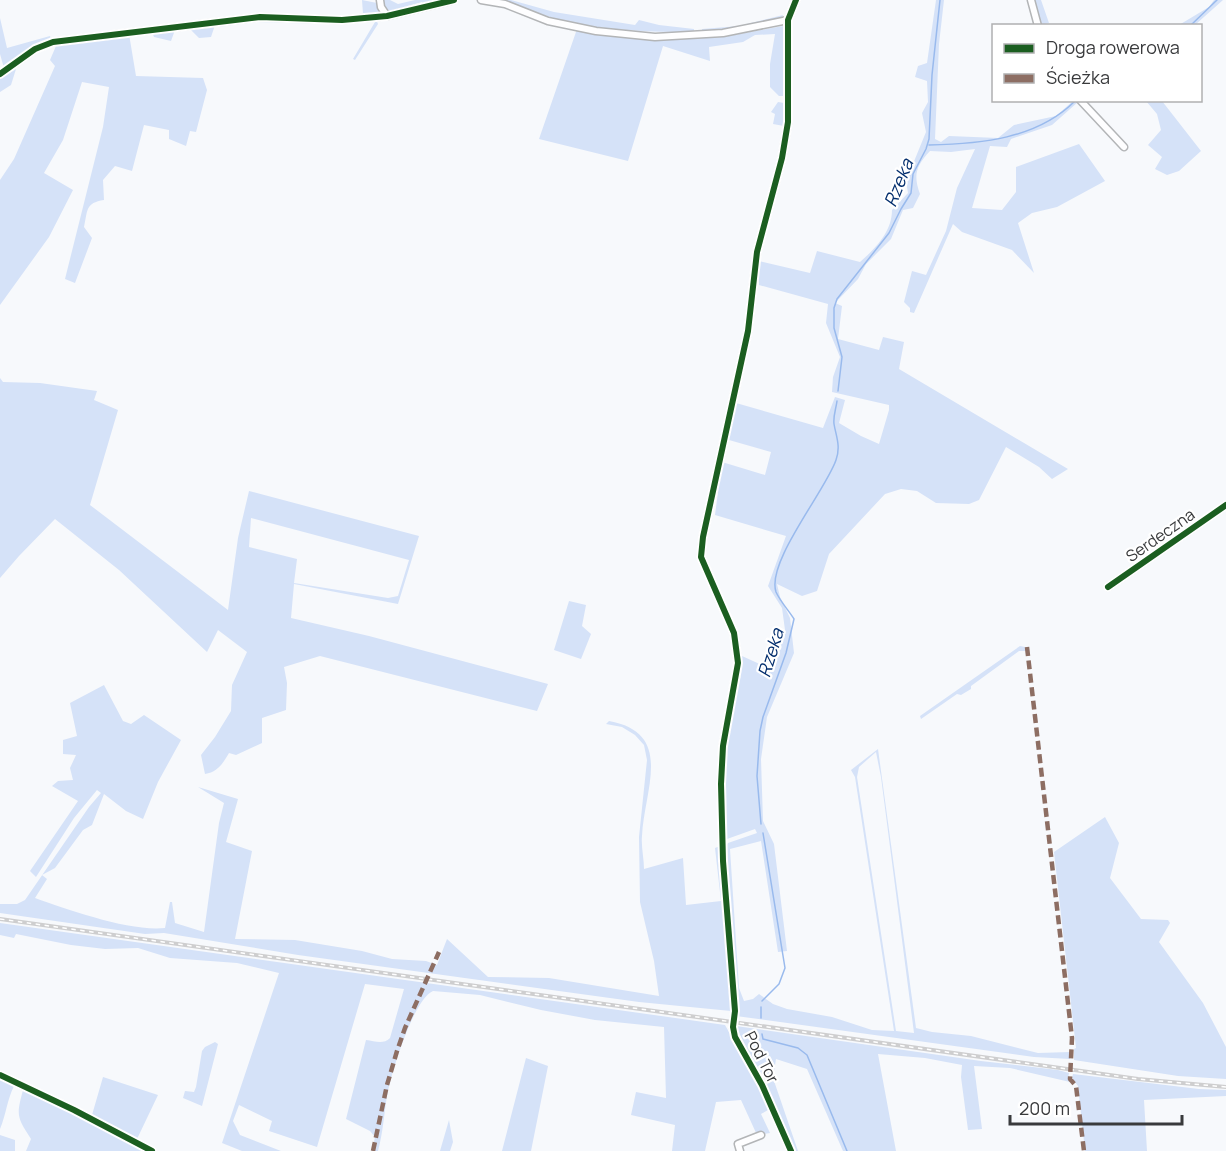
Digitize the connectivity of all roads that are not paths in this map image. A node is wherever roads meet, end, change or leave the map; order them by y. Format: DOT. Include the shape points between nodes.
graph roads {
  1 [pos="380,0"];
  2 [pos="454,0"];
  3 [pos="482,0"];
  4 [pos="796,0"];
  5 [pos="1032,0"];
  6 [pos="387,16"];
  7 [pos="788,20"];
  8 [pos="1038,24"];
  9 [pos="0,74"];
  10 [pos="1082,102"];
  11 [pos="1124,147"];
  12 [pos="1226,505"];
  13 [pos="1108,587"];
  14 [pos="0,1075"];
  15 [pos="761,1135"];
  16 [pos="152,1151"];
  17 [pos="740,1151"];
  18 [pos="791,1151"];
  1 -- 6 [label="street"];
  2 -- 6 [label="street"];
  3 -- 7 [label="street" via="505,4 548,21 655,37 723,33"];
  4 -- 7 [label="street"];
  5 -- 8 [label="street"];
  6 -- 9 [label="street" via="342,20 260,17 53,42"];
  7 -- 18 [label="street, Pod Tor" via="788,122 756,252 748,331 701,557 734,633 738,654 721,784 734,1032"];
  10 -- 11 [label="street"];
  12 -- 13 [label="street, Serdeczna"];
  14 -- 16 [label="street"];
  15 -- 17 [label="street" via="738,1144"];
}
